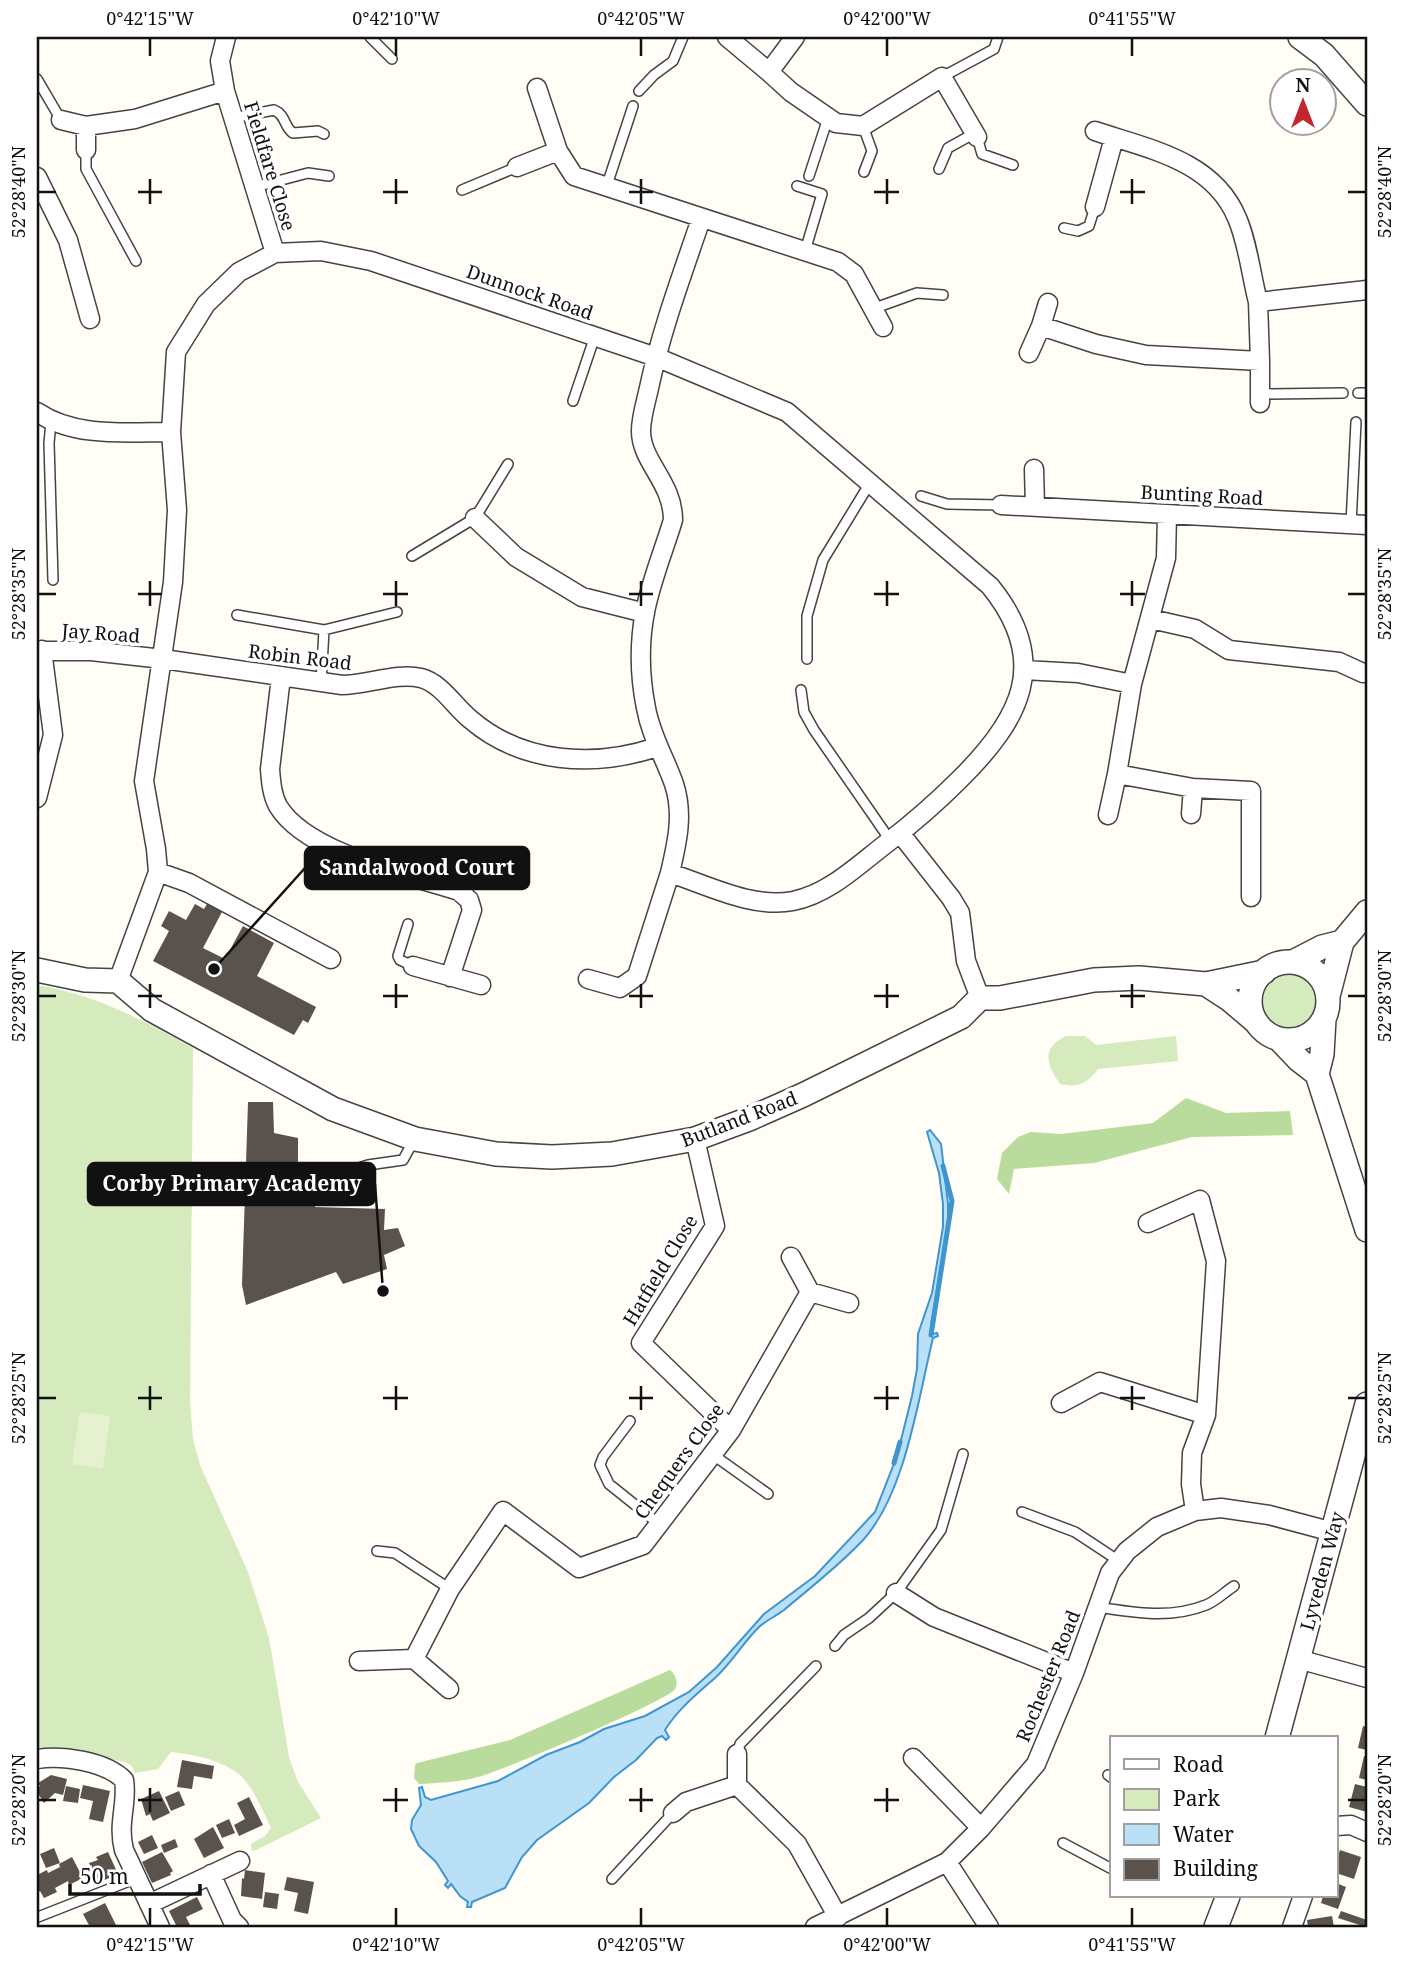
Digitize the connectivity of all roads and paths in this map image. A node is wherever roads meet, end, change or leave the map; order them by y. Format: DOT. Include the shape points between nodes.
graph roads {
  1 [pos="226,37"];
  2 [pos="370,37"];
  3 [pos="683,37"];
  4 [pos="727,37"];
  5 [pos="795,37"];
  6 [pos="998,37"];
  7 [pos="1300,37"];
  8 [pos="392,59"];
  9 [pos="769,72"];
  10 [pos="942,77"];
  11 [pos="37,79"];
  12 [pos="537,88"];
  13 [pos="225,91"];
  14 [pos="639,91"];
  15 [pos="1367,104"];
  16 [pos="633,106"];
  17 [pos="233,118"];
  18 [pos="828,118"];
  19 [pos="61,120"];
  20 [pos="86,126"];
  21 [pos="863,126"];
  22 [pos="1095,131"];
  23 [pos="324,134"];
  24 [pos="976,135"];
  25 [pos="1114,138"];
  26 [pos="86,150"];
  27 [pos="558,151"];
  28 [pos="1013,165"];
  29 [pos="517,167"];
  30 [pos="939,170"];
  31 [pos="864,172"];
  32 [pos="328,176"];
  33 [pos="809,176"];
  34 [pos="37,177"];
  35 [pos="797,186"];
  36 [pos="255,187"];
  37 [pos="606,188"];
  38 [pos="462,190"];
  39 [pos="1095,207"];
  40 [pos="45,208"];
  41 [pos="701,219"];
  42 [pos="1064,228"];
  43 [pos="804,251"];
  44 [pos="275,253"];
  45 [pos="136,261"];
  46 [pos="1367,290"];
  47 [pos="943,295"];
  48 [pos="1258,302"];
  49 [pos="1048,303"];
  50 [pos="874,308"];
  51 [pos="90,319"];
  52 [pos="1041,326"];
  53 [pos="883,327"];
  54 [pos="595,336"];
  55 [pos="1029,353"];
  56 [pos="656,356"];
  57 [pos="1260,361"];
  58 [pos="1343,393"];
  59 [pos="1260,398"];
  60 [pos="573,401"];
  61 [pos="44,417"];
  62 [pos="1356,422"];
  63 [pos="171,432"];
  64 [pos="508,464"];
  65 [pos="1034,470"];
  66 [pos="870,483"];
  67 [pos="921,496"];
  68 [pos="1001,505"];
  69 [pos="1035,507"];
  70 [pos="1167,514"];
  71 [pos="475,517"];
  72 [pos="1359,524"];
  73 [pos="412,556"];
  74 [pos="53,580"];
  75 [pos="397,612"];
  76 [pos="645,613"];
  77 [pos="237,615"];
  78 [pos="1151,620"];
  79 [pos="324,631"];
  80 [pos="39,651"];
  81 [pos="163,659"];
  82 [pos="807,659"];
  83 [pos="1024,670"];
  84 [pos="1363,673"];
  85 [pos="281,677"];
  86 [pos="321,684"];
  87 [pos="1132,684"];
  88 [pos="801,690"];
  89 [pos="657,747"];
  90 [pos="1118,774"];
  91 [pos="1193,788"];
  92 [pos="37,799"];
  93 [pos="1191,814"];
  94 [pos="1108,815"];
  95 [pos="895,837"];
  96 [pos="158,872"];
  97 [pos="670,873"];
  98 [pos="1251,897"];
  99 [pos="1367,912"];
  100 [pos="408,923"];
  101 [pos="1342,942"];
  102 [pos="331,959"];
  103 [pos="1293,962"];
  104 [pos="412,966"];
  105 [pos="37,970"];
  106 [pos="1264,972"];
  107 [pos="450,977"];
  108 [pos="588,979"];
  109 [pos="118,981"];
  110 [pos="1206,984"];
  111 [pos="481,985"];
  112 [pos="980,998"];
  113 [pos="1326,1008"];
  114 [pos="1255,1021"];
  115 [pos="1279,1039"];
  116 [pos="1317,1074"];
  117 [pos="415,1139"];
  118 [pos="695,1139"];
  119 [pos="337,1175"];
  120 [pos="1148,1223"];
  121 [pos="1367,1230"];
  122 [pos="791,1257"];
  123 [pos="810,1292"];
  124 [pos="849,1303"];
  125 [pos="1061,1403"];
  126 [pos="1367,1404"];
  127 [pos="1206,1415"];
  128 [pos="630,1421"];
  129 [pos="731,1430"];
  130 [pos="712,1454"];
  131 [pos="962,1454"];
  132 [pos="768,1494"];
  133 [pos="1195,1511"];
  134 [pos="1022,1512"];
  135 [pos="659,1524"];
  136 [pos="1333,1532"];
  137 [pos="377,1551"];
  138 [pos="1119,1561"];
  139 [pos="1234,1586"];
  140 [pos="450,1589"];
  141 [pos="896,1593"];
  142 [pos="1098,1607"];
  143 [pos="835,1646"];
  144 [pos="414,1659"];
  145 [pos="1298,1659"];
  146 [pos="359,1661"];
  147 [pos="816,1666"];
  148 [pos="1074,1673"];
  149 [pos="1367,1678"];
  150 [pos="449,1689"];
  151 [pos="1277,1736"];
  152 [pos="737,1754"];
  153 [pos="913,1758"];
  154 [pos="37,1759"];
  155 [pos="737,1785"];
  156 [pos="673,1813"];
  157 [pos="1338,1826"];
  158 [pos="981,1828"];
  159 [pos="1367,1832"];
  160 [pos="1063,1843"];
  161 [pos="240,1861"];
  162 [pos="947,1862"];
  163 [pos="1110,1868"];
  164 [pos="211,1874"];
  165 [pos="137,1878"];
  166 [pos="612,1879"];
  167 [pos="1227,1898"];
  168 [pos="1302,1898"];
  169 [pos="149,1904"];
  170 [pos="38,1917"];
  171 [pos="838,1917"];
  172 [pos="160,1927"];
  173 [pos="239,1927"];
  174 [pos="814,1927"];
  175 [pos="989,1927"];
  176 [pos="1216,1927"];
  177 [pos="1292,1927"];
  1 -- 13 [label="street, Fieldfare Close" via="220,61"];
  2 -- 8 [label="lane"];
  3 -- 14 [label="lane" via="673,61"];
  4 -- 9 [label="street"];
  5 -- 9 [label="street"];
  6 -- 10 [label="lane" via="994,49"];
  7 -- 15 [label="street" via="1324,55"];
  9 -- 18 [label="street"];
  10 -- 21 [label="street"];
  10 -- 24 [label="street"];
  11 -- 19 [label="lane, Fieldfare Close"];
  12 -- 27 [label="street"];
  13 -- 17 [label="street, Fieldfare Close"];
  13 -- 20 [label="street, Fieldfare Close" via="135,119"];
  16 -- 37 [label="lane"];
  17 -- 23 [label="lane" via="274,110 293,133"];
  17 -- 36 [label="street, Fieldfare Close"];
  18 -- 21 [label="street"];
  18 -- 33 [label="lane"];
  19 -- 20 [label="street, Fieldfare Close"];
  20 -- 26 [label="street"];
  21 -- 31 [label="lane" via="872,151"];
  22 -- 25 [label="street"];
  24 -- 28 [label="lane" via="982,154"];
  24 -- 30 [label="lane" via="948,148"];
  25 -- 39 [label="street"];
  25 -- 48 [label="street" via="1196,168 1228,198 1238,220"];
  26 -- 45 [label="lane" via="86,169"];
  27 -- 29 [label="street"];
  27 -- 37 [label="street" via="575,176"];
  29 -- 38 [label="lane"];
  32 -- 36 [label="lane" via="308,173"];
  34 -- 40 [label="street"];
  35 -- 43 [label="lane" via="822,194"];
  36 -- 44 [label="street, Fieldfare Close"];
  37 -- 41 [label="street"];
  39 -- 42 [label="lane" via="1089,226 1078,231"];
  40 -- 51 [label="street" via="68,240"];
  41 -- 43 [label="street"];
  41 -- 56 [label="street"];
  43 -- 50 [label="street" via="838,262 854,274"];
  44 -- 54 [label="street, Dunnock Road" via="321,251 371,261"];
  44 -- 63 [label="street, Dunnock Road" via="239,272 206,304 176,352"];
  46 -- 48 [label="street"];
  47 -- 50 [label="lane" via="917,293"];
  48 -- 57 [label="street"];
  49 -- 52 [label="street"];
  50 -- 53 [label="street"];
  52 -- 55 [label="street"];
  52 -- 57 [label="street" via="1146,355"];
  54 -- 56 [label="street, Dunnock Road"];
  54 -- 60 [label="lane"];
  56 -- 66 [label="street, Dunnock Road" via="787,412"];
  56 -- 76 [label="street" via="641,431 644,448 668,492 673,520"];
  57 -- 59 [label="street"];
  58 -- 59 [label="lane"];
  61 -- 63 [label="street" via="98,432"];
  61 -- 74 [label="lane" via="49,443"];
  62 -- 72 [label="lane"];
  63 -- 81 [label="street, Dunnock Road" via="177,510"];
  64 -- 71 [label="lane"];
  65 -- 69 [label="street"];
  66 -- 82 [label="lane" via="823,559 807,616"];
  66 -- 83 [label="street, Dunnock Road" via="990,586 1009,609 1021,640"];
  67 -- 68 [label="lane" via="947,504"];
  68 -- 69 [label="street, Bunting Road"];
  69 -- 70 [label="street, Bunting Road"];
  70 -- 72 [label="street, Bunting Road"];
  70 -- 78 [label="street" via="1166,558"];
  71 -- 73 [label="lane"];
  71 -- 76 [label="street" via="516,557 582,597"];
  75 -- 79 [label="lane"];
  76 -- 89 [label="street" via="643,690"];
  77 -- 79 [label="lane"];
  78 -- 84 [label="street" via="1195,629 1229,650 1339,662"];
  78 -- 87 [label="street"];
  79 -- 86 [label="lane"];
  80 -- 81 [label="street, Jay Road"];
  80 -- 92 [label="street" via="53,735"];
  81 -- 85 [label="street, Robin Road"];
  81 -- 96 [label="street, Dunnock Road" via="144,781"];
  83 -- 87 [label="street" via="1078,673"];
  83 -- 95 [label="street, Dunnock Road" via="1005,728 986,753"];
  85 -- 86 [label="street, Robin Road"];
  85 -- 107 [label="street" via="270,769 278,806 298,827 329,847 459,891 469,900 472,910"];
  86 -- 89 [label="street, Robin Road" via="421,678 486,732 524,749 567,760 614,759"];
  87 -- 90 [label="street"];
  88 -- 95 [label="lane" via="804,712 814,730"];
  89 -- 97 [label="street" via="675,787 680,818"];
  90 -- 91 [label="street"];
  90 -- 94 [label="street"];
  91 -- 93 [label="street"];
  91 -- 98 [label="street" via="1251,792"];
  95 -- 97 [label="street, Dunnock Road" via="817,895 790,901 760,901"];
  95 -- 112 [label="street" via="960,913 964,953"];
  96 -- 102 [label="street" via="189,883"];
  96 -- 109 [label="street, Dunnock Road"];
  97 -- 108 [label="street" via="637,976 620,988"];
  99 -- 101 [label="street"];
  100 -- 104 [label="lane" via="398,956"];
  101 -- 103 [label="street"];
  101 -- 113 [label="street"];
  103 -- 106 [label="street"];
  103 -- 113 [label="street" via="1305,965 1323,981"];
  104 -- 107 [label="street"];
  105 -- 109 [label="street"];
  106 -- 110 [label="street"];
  106 -- 114 [label="street" via="1253,985 1250,998"];
  107 -- 111 [label="street"];
  109 -- 117 [label="street, Butland Road" via="152,1010 307,1096"];
  110 -- 112 [label="street" via="1139,978 1094,980"];
  110 -- 114 [label="street"];
  112 -- 118 [label="street, Butland Road" via="961,1017 937,1030"];
  113 -- 115 [label="street" via="1309,1035 1298,1040"];
  113 -- 116 [label="street"];
  114 -- 115 [label="street"];
  115 -- 116 [label="street"];
  116 -- 121 [label="street"];
  117 -- 118 [label="street, Butland Road" via="496,1154 552,1157 612,1154"];
  117 -- 119 [label="lane" via="403,1160"];
  118 -- 129 [label="street, Hatfield Close" via="715,1226 642,1343"];
  120 -- 127 [label="street" via="1200,1200 1216,1261"];
  122 -- 123 [label="street"];
  123 -- 124 [label="street"];
  123 -- 129 [label="street, Chequers Close"];
  125 -- 127 [label="street" via="1101,1382"];
  126 -- 136 [label="street, Lyveden Way"];
  127 -- 133 [label="street" via="1192,1453"];
  128 -- 135 [label="lane" via="600,1465 609,1483"];
  129 -- 130 [label="street, Chequers Close"];
  130 -- 132 [label="lane"];
  130 -- 135 [label="street, Chequers Close"];
  131 -- 141 [label="lane" via="941,1530"];
  133 -- 136 [label="street, Rochester Road" via="1243,1510"];
  133 -- 138 [label="street, Rochester Road" via="1157,1527"];
  134 -- 138 [label="lane" via="1075,1532"];
  135 -- 140 [label="street, Chequers Close" via="643,1545 579,1568 503,1511"];
  136 -- 145 [label="street, Lyveden Way"];
  137 -- 140 [label="lane" via="395,1553"];
  138 -- 142 [label="street, Rochester Road"];
  139 -- 142 [label="lane" via="1209,1604 1178,1614 1137,1614"];
  140 -- 144 [label="street, Chequers Close"];
  141 -- 143 [label="lane"];
  141 -- 148 [label="street" via="934,1617"];
  142 -- 148 [label="street, Rochester Road"];
  144 -- 146 [label="street"];
  144 -- 150 [label="street"];
  145 -- 149 [label="street"];
  145 -- 151 [label="street, Lyveden Way"];
  147 -- 152 [label="lane" via="740,1744"];
  148 -- 158 [label="street, Rochester Road" via="1036,1763"];
  152 -- 155 [label="street"];
  153 -- 158 [label="street"];
  154 -- 165 [label="street" via="89,1764 124,1780 121,1838"];
  155 -- 156 [label="street" via="685,1802"];
  155 -- 171 [label="street" via="797,1844"];
  156 -- 166 [label="lane"];
  157 -- 159 [label="street" via="1351,1825"];
  158 -- 162 [label="street, Rochester Road"];
  160 -- 163 [label="lane"];
  161 -- 164 [label="street"];
  162 -- 171 [label="street, Rochester Road"];
  162 -- 175 [label="street"];
  164 -- 169 [label="street"];
  164 -- 173 [label="street"];
  165 -- 169 [label="street"];
  165 -- 170 [label="lane"];
  167 -- 176 [label="street"];
  168 -- 177 [label="street"];
  169 -- 172 [label="street"];
  171 -- 174 [label="street, Rochester Road"];
}
